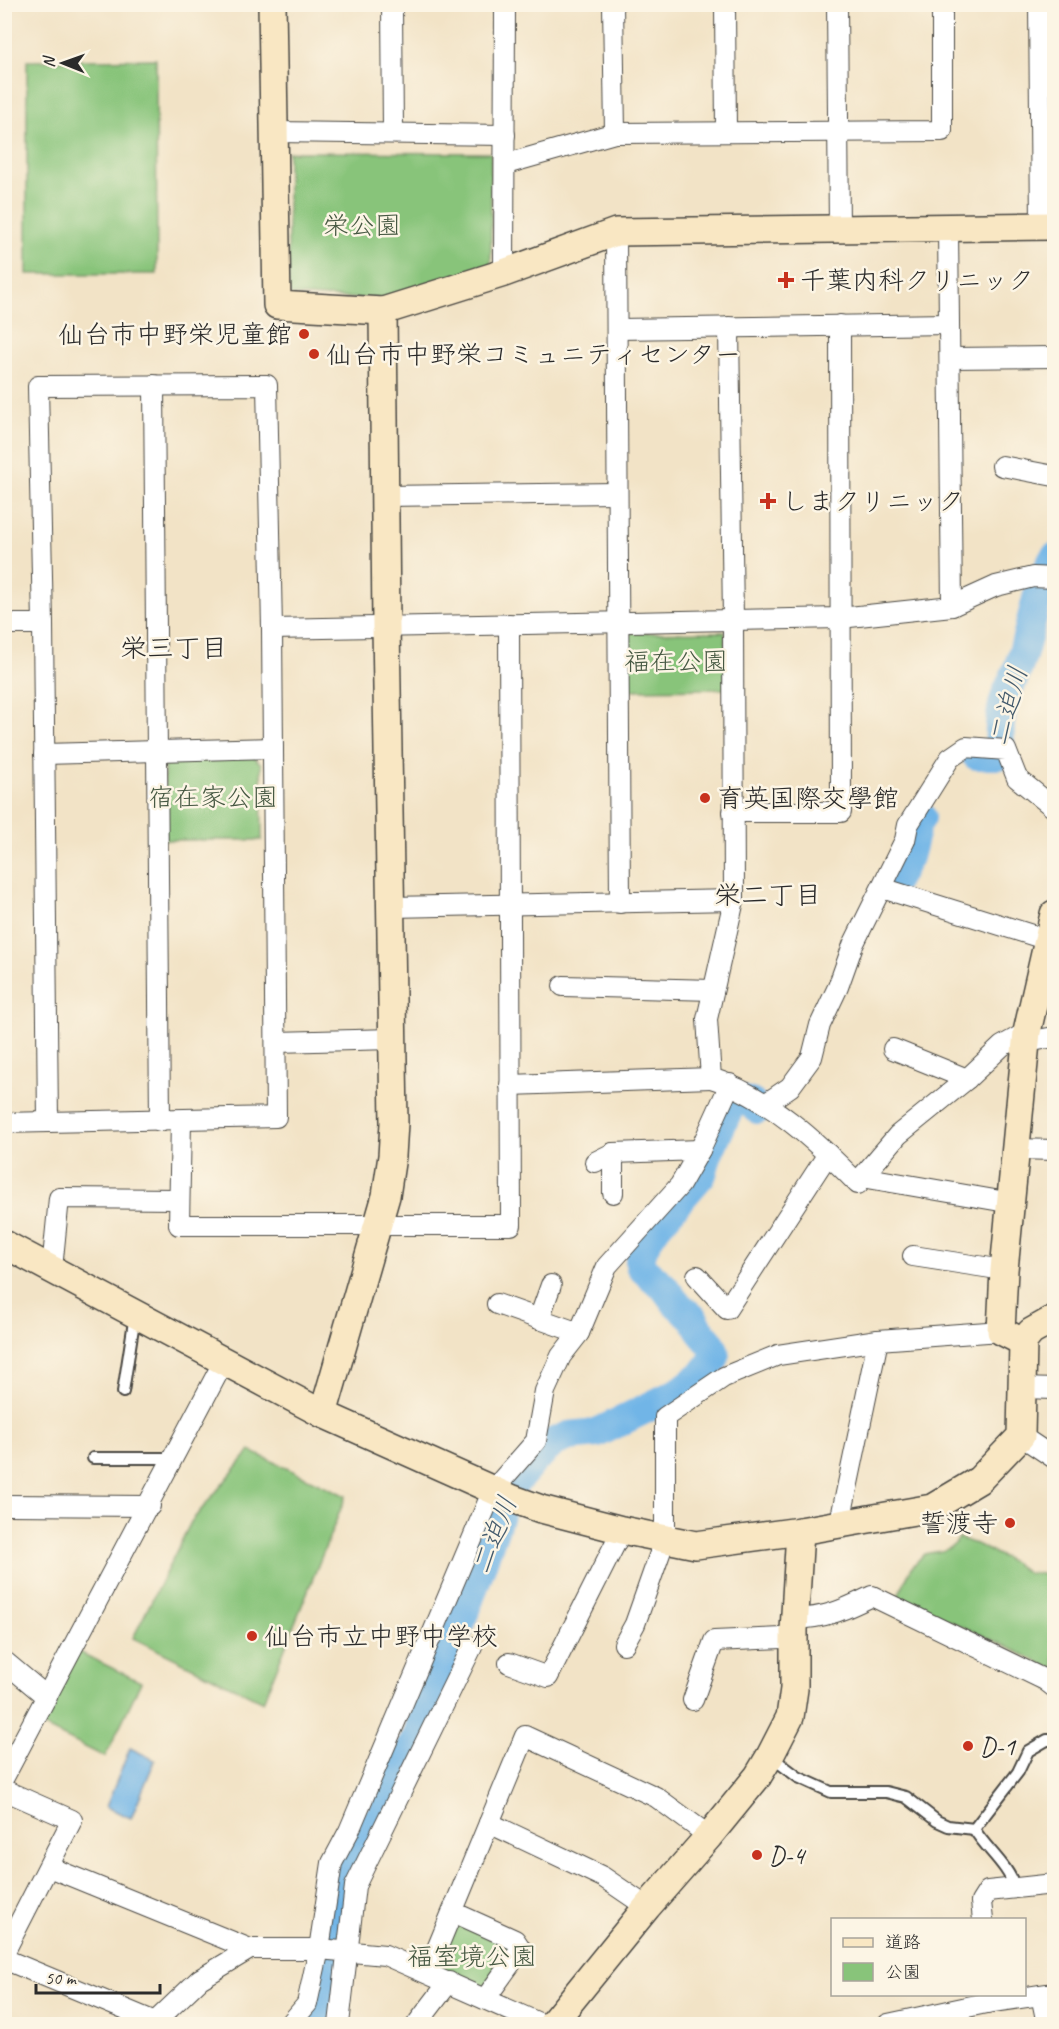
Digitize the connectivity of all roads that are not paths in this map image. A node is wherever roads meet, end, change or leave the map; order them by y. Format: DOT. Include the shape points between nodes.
graph roads {
  1 [pos="272,4"];
  2 [pos="392,4"];
  3 [pos="505,4"];
  4 [pos="613,4"];
  5 [pos="725,4"];
  6 [pos="837,4"];
  7 [pos="942,4"];
  8 [pos="1039,4"];
  9 [pos="274,132"];
  10 [pos="726,132"];
  11 [pos="839,132"];
  12 [pos="615,133"];
  13 [pos="393,134"];
  14 [pos="505,135"];
  15 [pos="506,164"];
  16 [pos="1048,226"];
  17 [pos="948,228"];
  18 [pos="839,229"];
  19 [pos="616,232"];
  20 [pos="504,273"];
  21 [pos="383,311"];
  22 [pos="949,324"];
  23 [pos="840,325"];
  24 [pos="729,327"];
  25 [pos="618,329"];
  26 [pos="1054,357"];
  27 [pos="950,358"];
  28 [pos="154,385"];
  29 [pos="1002,466"];
  30 [pos="1054,476"];
  31 [pos="617,493"];
  32 [pos="384,496"];
  33 [pos="1046,577"];
  34 [pos="952,606"];
  35 [pos="840,618"];
  36 [pos="733,620"];
  37 [pos="618,622"];
  38 [pos="4,624"];
  39 [pos="43,624"];
  40 [pos="509,624"];
  41 [pos="386,626"];
  42 [pos="272,629"];
  43 [pos="273,748"];
  44 [pos="157,751"];
  45 [pos="44,754"];
  46 [pos="1054,808"];
  47 [pos="734,812"];
  48 [pos="882,888"];
  49 [pos="734,900"];
  50 [pos="620,903"];
  51 [pos="510,904"];
  52 [pos="391,907"];
  53 [pos="1054,914"];
  54 [pos="1048,940"];
  55 [pos="563,987"];
  56 [pos="713,990"];
  57 [pos="1027,1037"];
  58 [pos="1054,1037"];
  59 [pos="393,1039"];
  60 [pos="276,1042"];
  61 [pos="893,1049"];
  62 [pos="967,1079"];
  63 [pos="721,1081"];
  64 [pos="510,1085"];
  65 [pos="765,1104"];
  66 [pos="181,1120"];
  67 [pos="160,1121"];
  68 [pos="48,1122"];
  69 [pos="4,1123"];
  70 [pos="1017,1149"];
  71 [pos="700,1150"];
  72 [pos="1054,1150"];
  73 [pos="613,1153"];
  74 [pos="828,1154"];
  75 [pos="595,1162"];
  76 [pos="862,1177"];
  77 [pos="613,1193"];
  78 [pos="179,1199"];
  79 [pos="1012,1203"];
  80 [pos="377,1227"];
  81 [pos="4,1244"];
  82 [pos="913,1256"];
  83 [pos="52,1269"];
  84 [pos="1004,1270"];
  85 [pos="698,1276"];
  86 [pos="551,1285"];
  87 [pos="497,1305"];
  88 [pos="135,1314"];
  89 [pos="539,1319"];
  90 [pos="1054,1319"];
  91 [pos="579,1333"];
  92 [pos="1012,1337"];
  93 [pos="878,1340"];
  94 [pos="224,1361"];
  95 [pos="1023,1388"];
  96 [pos="1054,1389"];
  97 [pos="123,1392"];
  98 [pos="323,1414"];
  99 [pos="1021,1436"];
  100 [pos="93,1458"];
  101 [pos="174,1458"];
  102 [pos="1054,1458"];
  103 [pos="502,1494"];
  104 [pos="4,1504"];
  105 [pos="150,1506"];
  106 [pos="840,1522"];
  107 [pos="622,1530"];
  108 [pos="800,1531"];
  109 [pos="665,1539"];
  110 [pos="794,1624"];
  111 [pos="624,1644"];
  112 [pos="472,1647"];
  113 [pos="4,1661"];
  114 [pos="509,1663"];
  115 [pos="1054,1687"];
  116 [pos="47,1697"];
  117 [pos="693,1700"];
  118 [pos="1054,1740"];
  119 [pos="770,1756"];
  120 [pos="4,1777"];
  121 [pos="4,1790"];
  122 [pos="489,1823"];
  123 [pos="974,1829"];
  124 [pos="709,1836"];
  125 [pos="49,1867"];
  126 [pos="1054,1884"];
  127 [pos="1015,1888"];
  128 [pos="647,1907"];
  129 [pos="453,1912"];
  130 [pos="983,1918"];
  131 [pos="250,1949"];
  132 [pos="320,1949"];
  133 [pos="347,1952"];
  134 [pos="4,1953"];
  135 [pos="4,1959"];
  136 [pos="427,1973"];
  137 [pos="448,1982"];
  138 [pos="1048,1994"];
  139 [pos="1024,1996"];
  140 [pos="1026,1996"];
  141 [pos="485,1999"];
  142 [pos="988,1999"];
  143 [pos="958,2017"];
  144 [pos="154,2024"];
  145 [pos="290,2025"];
  146 [pos="339,2025"];
  147 [pos="417,2025"];
  148 [pos="541,2025"];
  149 [pos="552,2025"];
  150 [pos="888,2025"];
  151 [pos="1047,2025"];
  1 -- 9 [label="street"];
  2 -- 13 [label="street"];
  3 -- 14 [label="street"];
  4 -- 12 [label="street"];
  5 -- 10 [label="street"];
  6 -- 11 [label="street"];
  7 -- 11 [label="street" via="942,131"];
  8 -- 16 [label="street"];
  9 -- 13 [label="street"];
  9 -- 21 [label="street" via="277,305"];
  10 -- 11 [label="street"];
  10 -- 12 [label="street"];
  11 -- 18 [label="street"];
  12 -- 15 [label="street"];
  13 -- 14 [label="street"];
  14 -- 15 [label="street"];
  15 -- 20 [label="street"];
  16 -- 17 [label="street"];
  17 -- 18 [label="street"];
  17 -- 22 [label="street"];
  18 -- 19 [label="street"];
  19 -- 20 [label="street"];
  19 -- 25 [label="street"];
  20 -- 21 [label="street"];
  21 -- 32 [label="street"];
  22 -- 23 [label="street"];
  22 -- 27 [label="street"];
  23 -- 24 [label="street"];
  23 -- 35 [label="street"];
  24 -- 25 [label="street"];
  24 -- 36 [label="street"];
  25 -- 31 [label="street"];
  26 -- 27 [label="street"];
  27 -- 34 [label="street"];
  28 -- 39 [label="street" via="38,386"];
  28 -- 42 [label="street" via="267,385"];
  28 -- 44 [label="street"];
  29 -- 30 [label="street"];
  31 -- 32 [label="street"];
  31 -- 37 [label="street"];
  32 -- 41 [label="street"];
  33 -- 34 [label="street" via="996,586"];
  34 -- 35 [label="street"];
  35 -- 36 [label="street"];
  35 -- 47 [label="street" via="841,812"];
  36 -- 37 [label="street"];
  36 -- 47 [label="street"];
  37 -- 40 [label="street"];
  37 -- 50 [label="street"];
  38 -- 39 [label="street"];
  39 -- 45 [label="street"];
  40 -- 41 [label="street"];
  40 -- 51 [label="street"];
  41 -- 42 [label="street"];
  41 -- 52 [label="street"];
  42 -- 43 [label="street"];
  43 -- 44 [label="street"];
  43 -- 60 [label="street"];
  44 -- 45 [label="street"];
  44 -- 67 [label="street"];
  45 -- 68 [label="street"];
  46 -- 48 [label="street" via="1017,778 999,749 966,747 950,758 908,825"];
  47 -- 49 [label="street"];
  48 -- 54 [label="street"];
  48 -- 65 [label="street" via="853,945 820,1025 812,1057 790,1087"];
  49 -- 50 [label="street"];
  49 -- 56 [label="street"];
  50 -- 51 [label="street"];
  51 -- 52 [label="street"];
  51 -- 64 [label="street"];
  52 -- 59 [label="street"];
  53 -- 54 [label="street"];
  54 -- 57 [label="street"];
  55 -- 56 [label="street"];
  56 -- 63 [label="street" via="707,1019"];
  57 -- 58 [label="street"];
  57 -- 62 [label="street" via="1002,1046"];
  57 -- 70 [label="street"];
  59 -- 60 [label="street"];
  59 -- 80 [label="street" via="392,1156"];
  60 -- 66 [label="street" via="276,1117"];
  61 -- 62 [label="street"];
  62 -- 76 [label="street" via="898,1135"];
  63 -- 64 [label="street"];
  63 -- 65 [label="street"];
  63 -- 71 [label="street"];
  64 -- 80 [label="street" via="511,1226"];
  65 -- 74 [label="street"];
  66 -- 67 [label="street"];
  66 -- 78 [label="street"];
  67 -- 68 [label="street"];
  68 -- 69 [label="street"];
  70 -- 72 [label="street"];
  70 -- 79 [label="street"];
  71 -- 73 [label="street"];
  71 -- 91 [label="street" via="680,1185 607,1266"];
  73 -- 75 [label="street"];
  73 -- 77 [label="street"];
  74 -- 76 [label="street" via="858,1184"];
  74 -- 85 [label="street" via="727,1308"];
  76 -- 79 [label="street"];
  78 -- 80 [label="street" via="179,1225"];
  78 -- 83 [label="street" via="59,1197"];
  79 -- 84 [label="street"];
  80 -- 98 [label="street"];
  81 -- 83 [label="street"];
  82 -- 84 [label="street"];
  83 -- 88 [label="street"];
  84 -- 92 [label="street"];
  86 -- 89 [label="street"];
  87 -- 89 [label="street"];
  88 -- 94 [label="street"];
  88 -- 97 [label="lane"];
  89 -- 91 [label="street"];
  90 -- 92 [label="street"];
  91 -- 103 [label="street" via="561,1356 545,1390 536,1441"];
  92 -- 93 [label="street"];
  92 -- 95 [label="street"];
  93 -- 106 [label="street"];
  93 -- 109 [label="street" via="778,1355 724,1377 665,1417"];
  94 -- 98 [label="street"];
  94 -- 101 [label="street"];
  95 -- 96 [label="street"];
  95 -- 99 [label="street"];
  98 -- 103 [label="street"];
  99 -- 102 [label="street"];
  99 -- 106 [label="street" via="979,1480 932,1508"];
  100 -- 101 [label="lane"];
  101 -- 105 [label="street"];
  103 -- 107 [label="street" via="541,1509"];
  103 -- 132 [label="street" via="332,1863"];
  104 -- 105 [label="street"];
  105 -- 116 [label="street"];
  106 -- 108 [label="street"];
  107 -- 109 [label="street"];
  107 -- 114 [label="street" via="548,1677"];
  108 -- 109 [label="street" via="696,1545"];
  108 -- 110 [label="street"];
  109 -- 111 [label="street"];
  110 -- 115 [label="street" via="836,1613 872,1596"];
  110 -- 117 [label="street" via="782,1638 714,1641"];
  110 -- 119 [label="street" via="790,1717"];
  112 -- 133 [label="street" via="355,1886"];
  113 -- 116 [label="street"];
  116 -- 120 [label="street"];
  118 -- 123 [label="lane" via="1028,1751 1018,1772"];
  119 -- 123 [label="lane" via="798,1777 831,1792 886,1792 906,1797 937,1821"];
  119 -- 124 [label="street"];
  121 -- 125 [label="street" via="72,1820"];
  122 -- 124 [label="street" via="525,1736 656,1797"];
  122 -- 128 [label="street" via="603,1877"];
  122 -- 129 [label="street"];
  123 -- 127 [label="lane" via="1011,1876"];
  124 -- 128 [label="street"];
  125 -- 131 [label="street"];
  125 -- 134 [label="street"];
  126 -- 127 [label="street"];
  127 -- 130 [label="street" via="988,1891 981,1902"];
  128 -- 149 [label="street"];
  129 -- 136 [label="street"];
  129 -- 141 [label="street" via="515,1940 521,1949"];
  131 -- 132 [label="street"];
  131 -- 144 [label="street" via="200,1979"];
  132 -- 133 [label="street"];
  132 -- 145 [label="street" via="308,2004"];
  133 -- 136 [label="street" via="386,1955"];
  133 -- 146 [label="street"];
  135 -- 144 [label="street"];
  136 -- 137 [label="street"];
  137 -- 141 [label="street"];
  137 -- 147 [label="street"];
  138 -- 140 [label="street"];
  138 -- 151 [label="street"];
  139 -- 142 [label="street"];
  141 -- 148 [label="street"];
  142 -- 143 [label="street"];
  143 -- 150 [label="street"];
}
